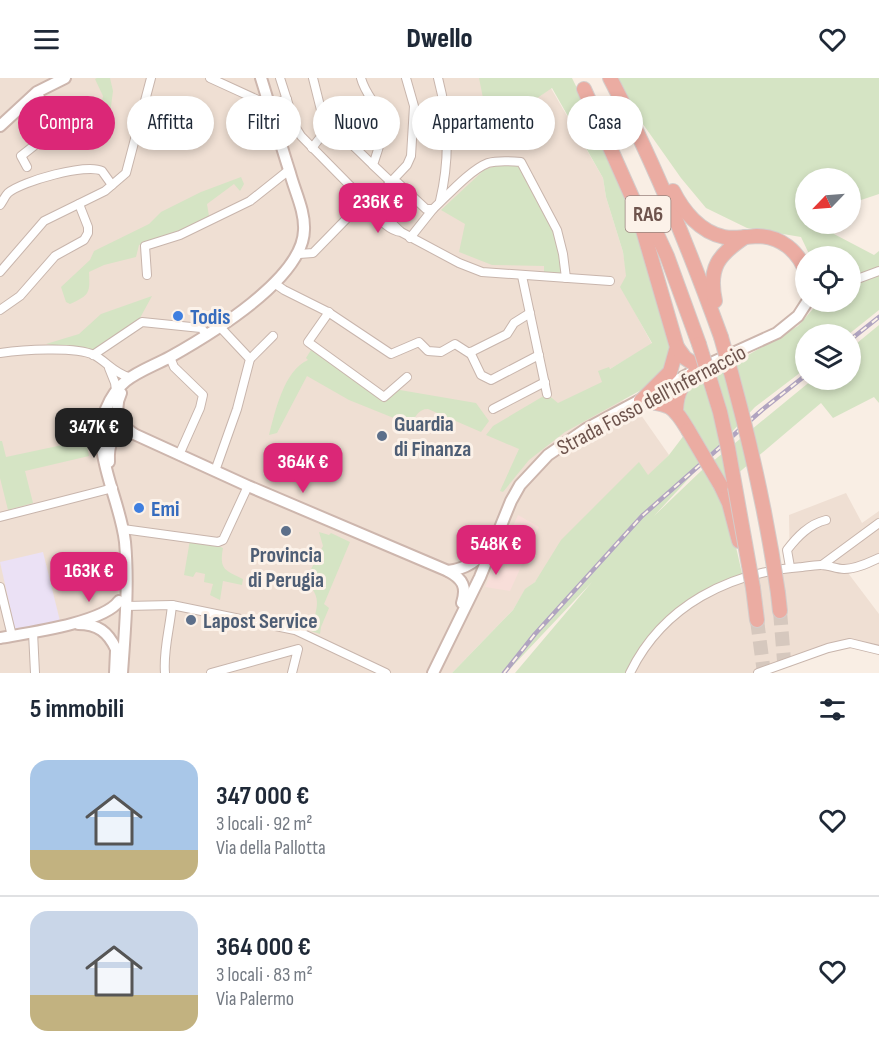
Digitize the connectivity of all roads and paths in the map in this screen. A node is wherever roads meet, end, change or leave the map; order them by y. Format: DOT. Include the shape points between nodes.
graph roads {
  1 [pos="151,78"];
  2 [pos="210,78"];
  3 [pos="261,78"];
  4 [pos="280,78"];
  5 [pos="313,78"];
  6 [pos="361,78"];
  7 [pos="406,78"];
  8 [pos="438,78"];
  9 [pos="610,78"];
  10 [pos="61,79"];
  11 [pos="581,83"];
  12 [pos="37,92"];
  13 [pos="249,96"];
  14 [pos="266,96"];
  15 [pos="286,96"];
  16 [pos="620,96"];
  17 [pos="0,126"];
  18 [pos="643,134"];
  19 [pos="301,135"];
  20 [pos="643,144"];
  21 [pos="312,147"];
  22 [pos="283,150"];
  23 [pos="358,150"];
  24 [pos="373,165"];
  25 [pos="27,167"];
  26 [pos="289,171"];
  27 [pos="391,182"];
  28 [pos="112,185"];
  29 [pos="440,202"];
  30 [pos="79,204"];
  31 [pos="0,205"];
  32 [pos="358,207"];
  33 [pos="371,208"];
  34 [pos="434,209"];
  35 [pos="745,237"];
  36 [pos="410,238"];
  37 [pos="299,254"];
  38 [pos="795,254"];
  39 [pos="879,271"];
  40 [pos="0,272"];
  41 [pos="147,275"];
  42 [pos="522,276"];
  43 [pos="566,278"];
  44 [pos="861,278"];
  45 [pos="610,280"];
  46 [pos="274,283"];
  47 [pos="0,310"];
  48 [pos="329,312"];
  49 [pos="801,312"];
  50 [pos="530,313"];
  51 [pos="220,327"];
  52 [pos="207,335"];
  53 [pos="723,335"];
  54 [pos="273,336"];
  55 [pos="677,347"];
  56 [pos="470,352"];
  57 [pos="0,353"];
  58 [pos="93,355"];
  59 [pos="539,355"];
  60 [pos="167,359"];
  61 [pos="250,359"];
  62 [pos="109,367"];
  63 [pos="700,368"];
  64 [pos="129,377"];
  65 [pos="407,377"];
  66 [pos="545,382"];
  67 [pos="116,390"];
  68 [pos="547,394"];
  69 [pos="641,401"];
  70 [pos="493,409"];
  71 [pos="676,410"];
  72 [pos="134,434"];
  73 [pos="179,455"];
  74 [pos="214,471"];
  75 [pos="109,474"];
  76 [pos="248,486"];
  77 [pos="113,488"];
  78 [pos="0,517"];
  79 [pos="826,520"];
  80 [pos="502,522"];
  81 [pos="879,523"];
  82 [pos="123,529"];
  83 [pos="879,558"];
  84 [pos="822,565"];
  85 [pos="790,567"];
  86 [pos="448,571"];
  87 [pos="0,587"];
  88 [pos="754,593"];
  89 [pos="123,604"];
  90 [pos="172,605"];
  91 [pos="780,611"];
  92 [pos="460,618"];
  93 [pos="758,620"];
  94 [pos="72,624"];
  95 [pos="33,632"];
  96 [pos="303,633"];
  97 [pos="12,636"];
  98 [pos="0,638"];
  99 [pos="116,649"];
  100 [pos="298,649"];
  101 [pos="879,650"];
  102 [pos="35,673"];
  103 [pos="115,673"];
  104 [pos="122,673"];
  105 [pos="165,673"];
  106 [pos="211,673"];
  107 [pos="292,673"];
  108 [pos="386,673"];
  109 [pos="433,673"];
  110 [pos="630,673"];
  111 [pos="758,673"];
  1 -- 28 [label="street" via="126,173"];
  2 -- 13 [label="street"];
  3 -- 14 [label="main road"];
  4 -- 15 [label="street"];
  5 -- 21 [label="street" via="326,130"];
  6 -- 24 [label="street" via="383,124"];
  7 -- 27 [label="street" via="414,106 411,156"];
  8 -- 29 [label="street" via="448,133"];
  9 -- 16 [label="highway, RA6"];
  10 -- 12 [label="main road"];
  11 -- 55 [label="highway" via="636,206"];
  11 -- 88 [label="highway, RA6, bridge" via="654,227 699,344 728,448"];
  12 -- 17 [label="main road"];
  12 -- 25 [label="street" via="54,128 21,156"];
  18 -- 35 [label="highway" via="687,214 723,237"];
  19 -- 21 [label="street"];
  20 -- 53 [label="highway, RA6"];
  21 -- 33 [label="street"];
  22 -- 26 [label="main road"];
  23 -- 24 [label="street"];
  24 -- 27 [label="street"];
  26 -- 37 [label="main road" via="304,218"];
  26 -- 41 [label="street" via="250,201 180,235 145,246"];
  27 -- 33 [label="street"];
  27 -- 34 [label="street" via="398,183 426,209"];
  28 -- 30 [label="street"];
  28 -- 31 [label="street" via="102,171 90,168 33,180 9,193"];
  29 -- 34 [label="street"];
  29 -- 43 [label="street" via="488,163 521,162 557,230"];
  30 -- 40 [label="street" via="44,221"];
  30 -- 47 [label="street" via="88,227 84,240 55,256 20,296"];
  32 -- 37 [label="street" via="313,253"];
  33 -- 36 [label="street"];
  34 -- 36 [label="street"];
  35 -- 38 [label="highway" via="770,237"];
  35 -- 53 [label="highway" via="726,252 713,270 711,284"];
  36 -- 42 [label="street" via="482,272"];
  37 -- 46 [label="main road"];
  39 -- 44 [label="street"];
  42 -- 43 [label="street"];
  42 -- 50 [label="street"];
  43 -- 45 [label="street"];
  46 -- 48 [label="street"];
  46 -- 51 [label="main road"];
  48 -- 56 [label="street" via="391,354 419,342 428,351 441,352 456,344"];
  48 -- 65 [label="street" via="308,342 384,397"];
  49 -- 63 [label="main road, Strada Fosso dell'Infernaccio" via="777,333"];
  50 -- 56 [label="street" via="514,323 507,334"];
  50 -- 59 [label="street"];
  51 -- 52 [label="main road"];
  51 -- 61 [label="street"];
  52 -- 58 [label="street" via="201,328 142,322"];
  52 -- 60 [label="main road"];
  53 -- 91 [label="highway, RA6, bridge" via="765,512"];
  54 -- 61 [label="street"];
  55 -- 63 [label="highway"];
  55 -- 69 [label="highway" via="670,372"];
  56 -- 59 [label="street" via="482,375 491,380"];
  57 -- 58 [label="street" via="45,350"];
  58 -- 62 [label="street"];
  59 -- 66 [label="street"];
  60 -- 64 [label="main road"];
  60 -- 72 [label="main road" via="126,386 116,404 121,420"];
  60 -- 73 [label="street" via="203,395"];
  61 -- 74 [label="street"];
  62 -- 64 [label="street"];
  62 -- 67 [label="street"];
  63 -- 69 [label="main road, Strada Fosso dell'Infernaccio"];
  63 -- 71 [label="highway" via="682,385"];
  64 -- 67 [label="main road"];
  66 -- 68 [label="street"];
  66 -- 70 [label="street"];
  67 -- 75 [label="main road" via="101,423 100,438"];
  69 -- 71 [label="highway"];
  69 -- 80 [label="main road, Strada Fosso dell'Infernaccio" via="586,429 548,455 520,485"];
  71 -- 88 [label="highway, bridge" via="729,503"];
  72 -- 73 [label="main road"];
  72 -- 75 [label="main road" via="117,437 109,445"];
  73 -- 74 [label="main road"];
  74 -- 76 [label="main road"];
  75 -- 77 [label="main road"];
  76 -- 82 [label="street" via="223,540 218,542"];
  76 -- 86 [label="main road"];
  77 -- 78 [label="street"];
  77 -- 82 [label="main road"];
  79 -- 85 [label="street" via="798,536 787,550"];
  80 -- 86 [label="main road" via="476,561"];
  80 -- 92 [label="main road, Strada Fosso dell'Infernaccio"];
  81 -- 84 [label="street"];
  82 -- 89 [label="main road"];
  83 -- 84 [label="street" via="845,569"];
  84 -- 85 [label="street"];
  85 -- 110 [label="street" via="743,578 701,594 655,634"];
  86 -- 92 [label="main road" via="460,578 464,587"];
  87 -- 97 [label="street"];
  88 -- 93 [label="highway, RA6"];
  89 -- 90 [label="street"];
  89 -- 94 [label="main road"];
  89 -- 99 [label="main road"];
  89 -- 104 [label="main road"];
  90 -- 96 [label="street"];
  90 -- 105 [label="street"];
  92 -- 109 [label="main road, Strada Fosso dell'Infernaccio"];
  94 -- 95 [label="main road"];
  94 -- 99 [label="main road" via="100,627"];
  95 -- 97 [label="main road"];
  95 -- 102 [label="street"];
  96 -- 100 [label="street"];
  96 -- 108 [label="street"];
  97 -- 98 [label="main road"];
  99 -- 103 [label="main road"];
  100 -- 106 [label="street"];
  100 -- 107 [label="street"];
  101 -- 111 [label="street" via="850,643"];
}
